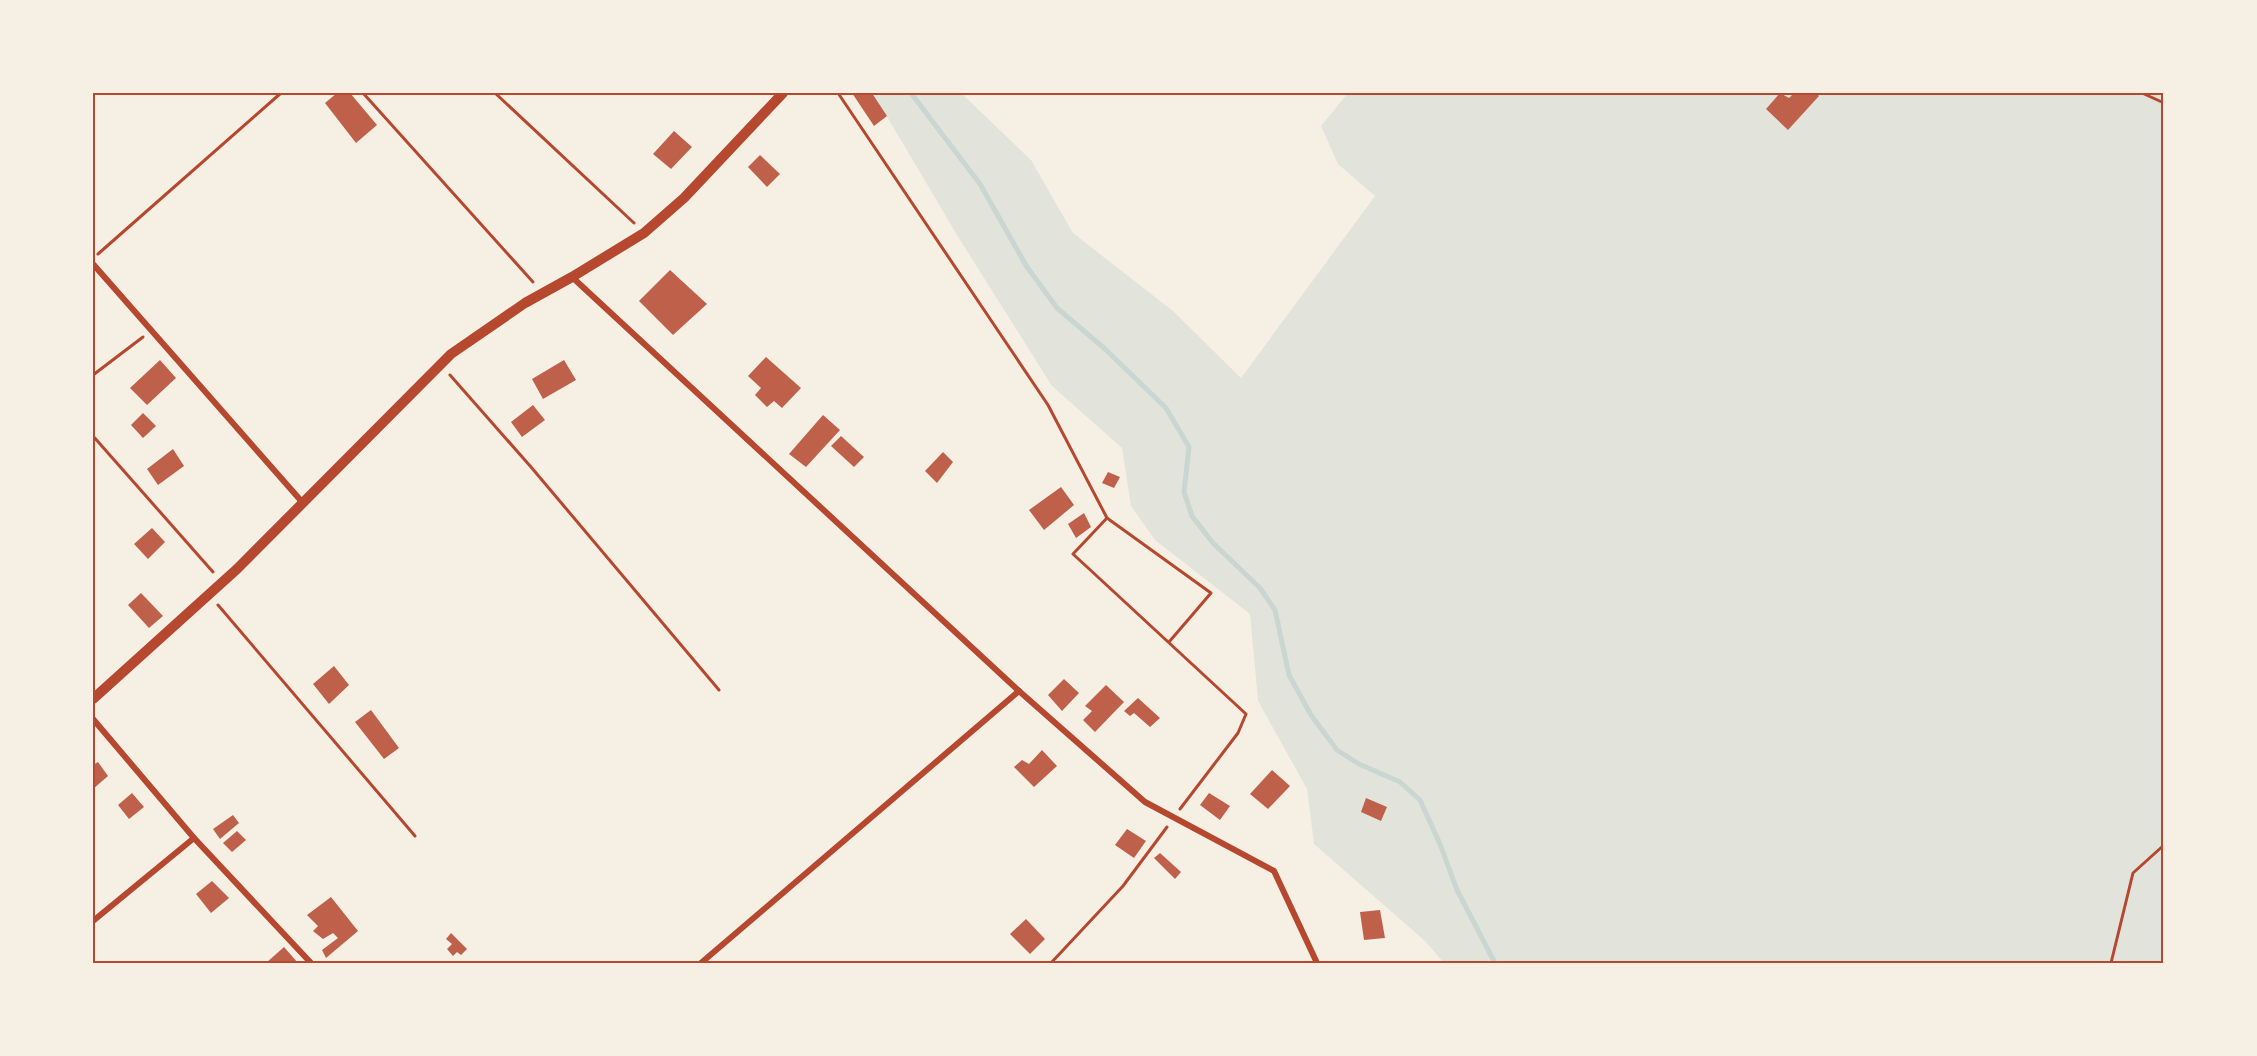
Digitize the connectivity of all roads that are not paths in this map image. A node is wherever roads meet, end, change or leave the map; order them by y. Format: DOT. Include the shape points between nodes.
graph roads {
  1 [pos="783,93"];
  2 [pos="93,261"];
  3 [pos="572,278"];
  4 [pos="303,503"];
  5 [pos="1019,691"];
  6 [pos="93,699"];
  7 [pos="93,719"];
  8 [pos="194,838"];
  9 [pos="93,921"];
  10 [pos="311,963"];
  11 [pos="701,963"];
  12 [pos="1317,963"];
  1 -- 3 [label="street" via="684,198 644,233"];
  2 -- 4 [label="street"];
  3 -- 4 [label="street" via="451,354"];
  3 -- 5 [label="street"];
  4 -- 6 [label="street"];
  5 -- 11 [label="street"];
  5 -- 12 [label="street" via="1145,802 1274,871"];
  7 -- 8 [label="street"];
  8 -- 9 [label="street"];
  8 -- 10 [label="street"];
}
